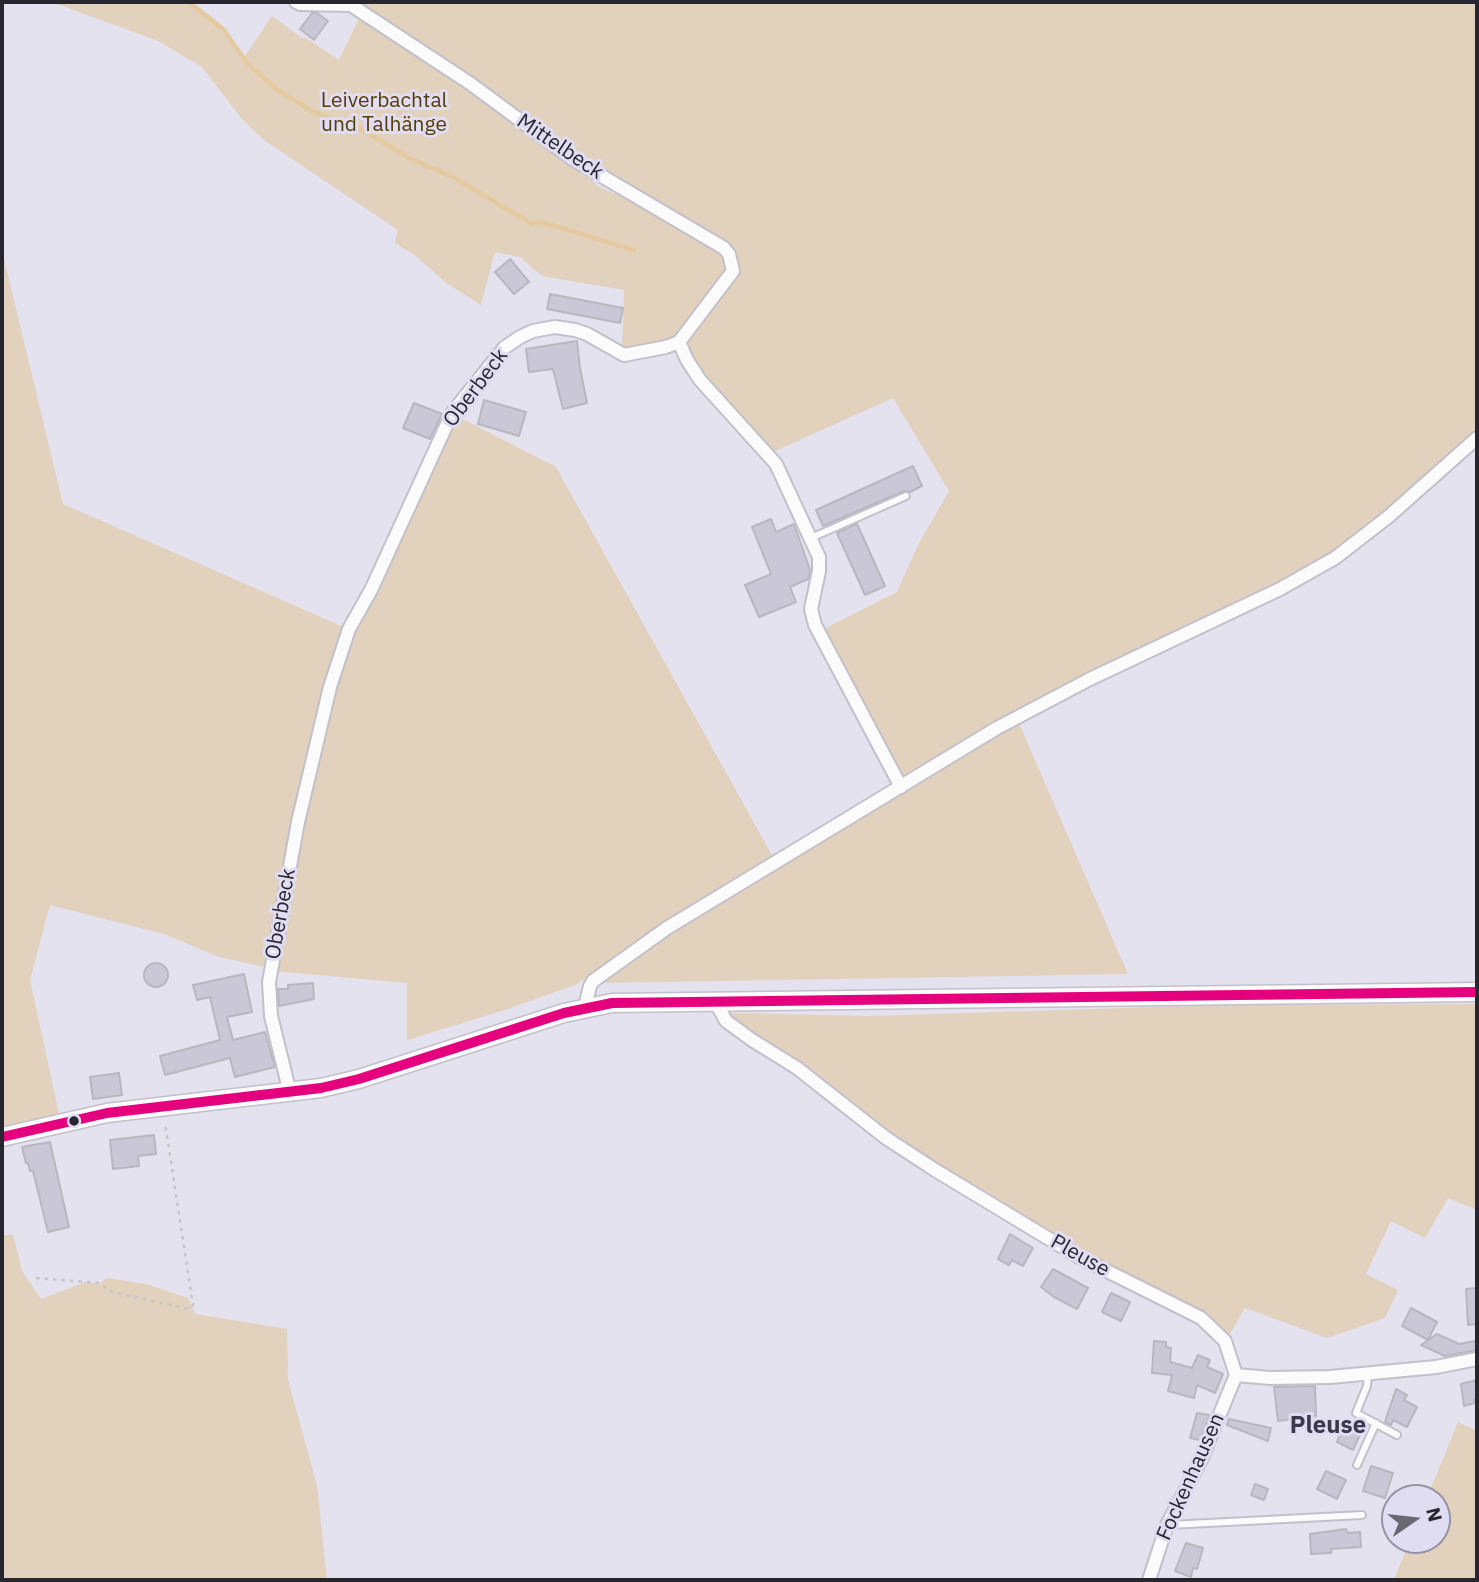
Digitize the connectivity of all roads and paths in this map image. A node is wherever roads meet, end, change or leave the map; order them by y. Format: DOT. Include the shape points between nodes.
graph roads {
  1 [pos="296,2"];
  2 [pos="679,342"];
  3 [pos="1477,438"];
  4 [pos="906,496"];
  5 [pos="811,538"];
  6 [pos="901,787"];
  7 [pos="1477,992"];
  8 [pos="715,1001"];
  9 [pos="585,1007"];
  10 [pos="290,1093"];
  11 [pos="161,1106"];
  12 [pos="2,1137"];
  13 [pos="36,1278"];
  14 [pos="1477,1359"];
  15 [pos="1368,1374"];
  16 [pos="1236,1375"];
  17 [pos="1376,1423"];
  18 [pos="1397,1435"];
  19 [pos="1357,1465"];
  20 [pos="1362,1515"];
  21 [pos="1167,1525"];
  22 [pos="1149,1580"];
  1 -- 2 [label="street, Mittelbeck" via="351,5 471,84 571,158 724,248 733,271"];
  2 -- 5 [label="street" via="700,380 776,464"];
  2 -- 10 [label="street, Oberbeck" via="624,355 575,330 534,331 504,348 452,413 349,629 316,740 269,982 271,1016"];
  3 -- 6 [label="street" via="1378,526 1316,570 1028,710"];
  4 -- 5 [label="lane"];
  5 -- 6 [label="street" via="819,557 811,609 815,625"];
  6 -- 9 [label="street" via="653,937 593,981"];
  7 -- 8 [label="main road"];
  8 -- 9 [label="main road"];
  8 -- 16 [label="street, Pleuse" via="726,1021 935,1170 1079,1257 1201,1318 1225,1341"];
  9 -- 10 [label="main road" via="359,1079"];
  10 -- 11 [label="main road"];
  11 -- 12 [label="main road"];
  11 -- 13 [label="path" via="192,1305 188,1309 113,1292 99,1283"];
  14 -- 15 [label="street"];
  15 -- 16 [label="street" via="1318,1378"];
  15 -- 17 [label="lane" via="1356,1413"];
  16 -- 21 [label="street, Fockenhausen" via="1201,1460"];
  17 -- 18 [label="lane"];
  17 -- 19 [label="lane"];
  20 -- 21 [label="lane"];
  21 -- 22 [label="street, Fockenhausen"];
}
